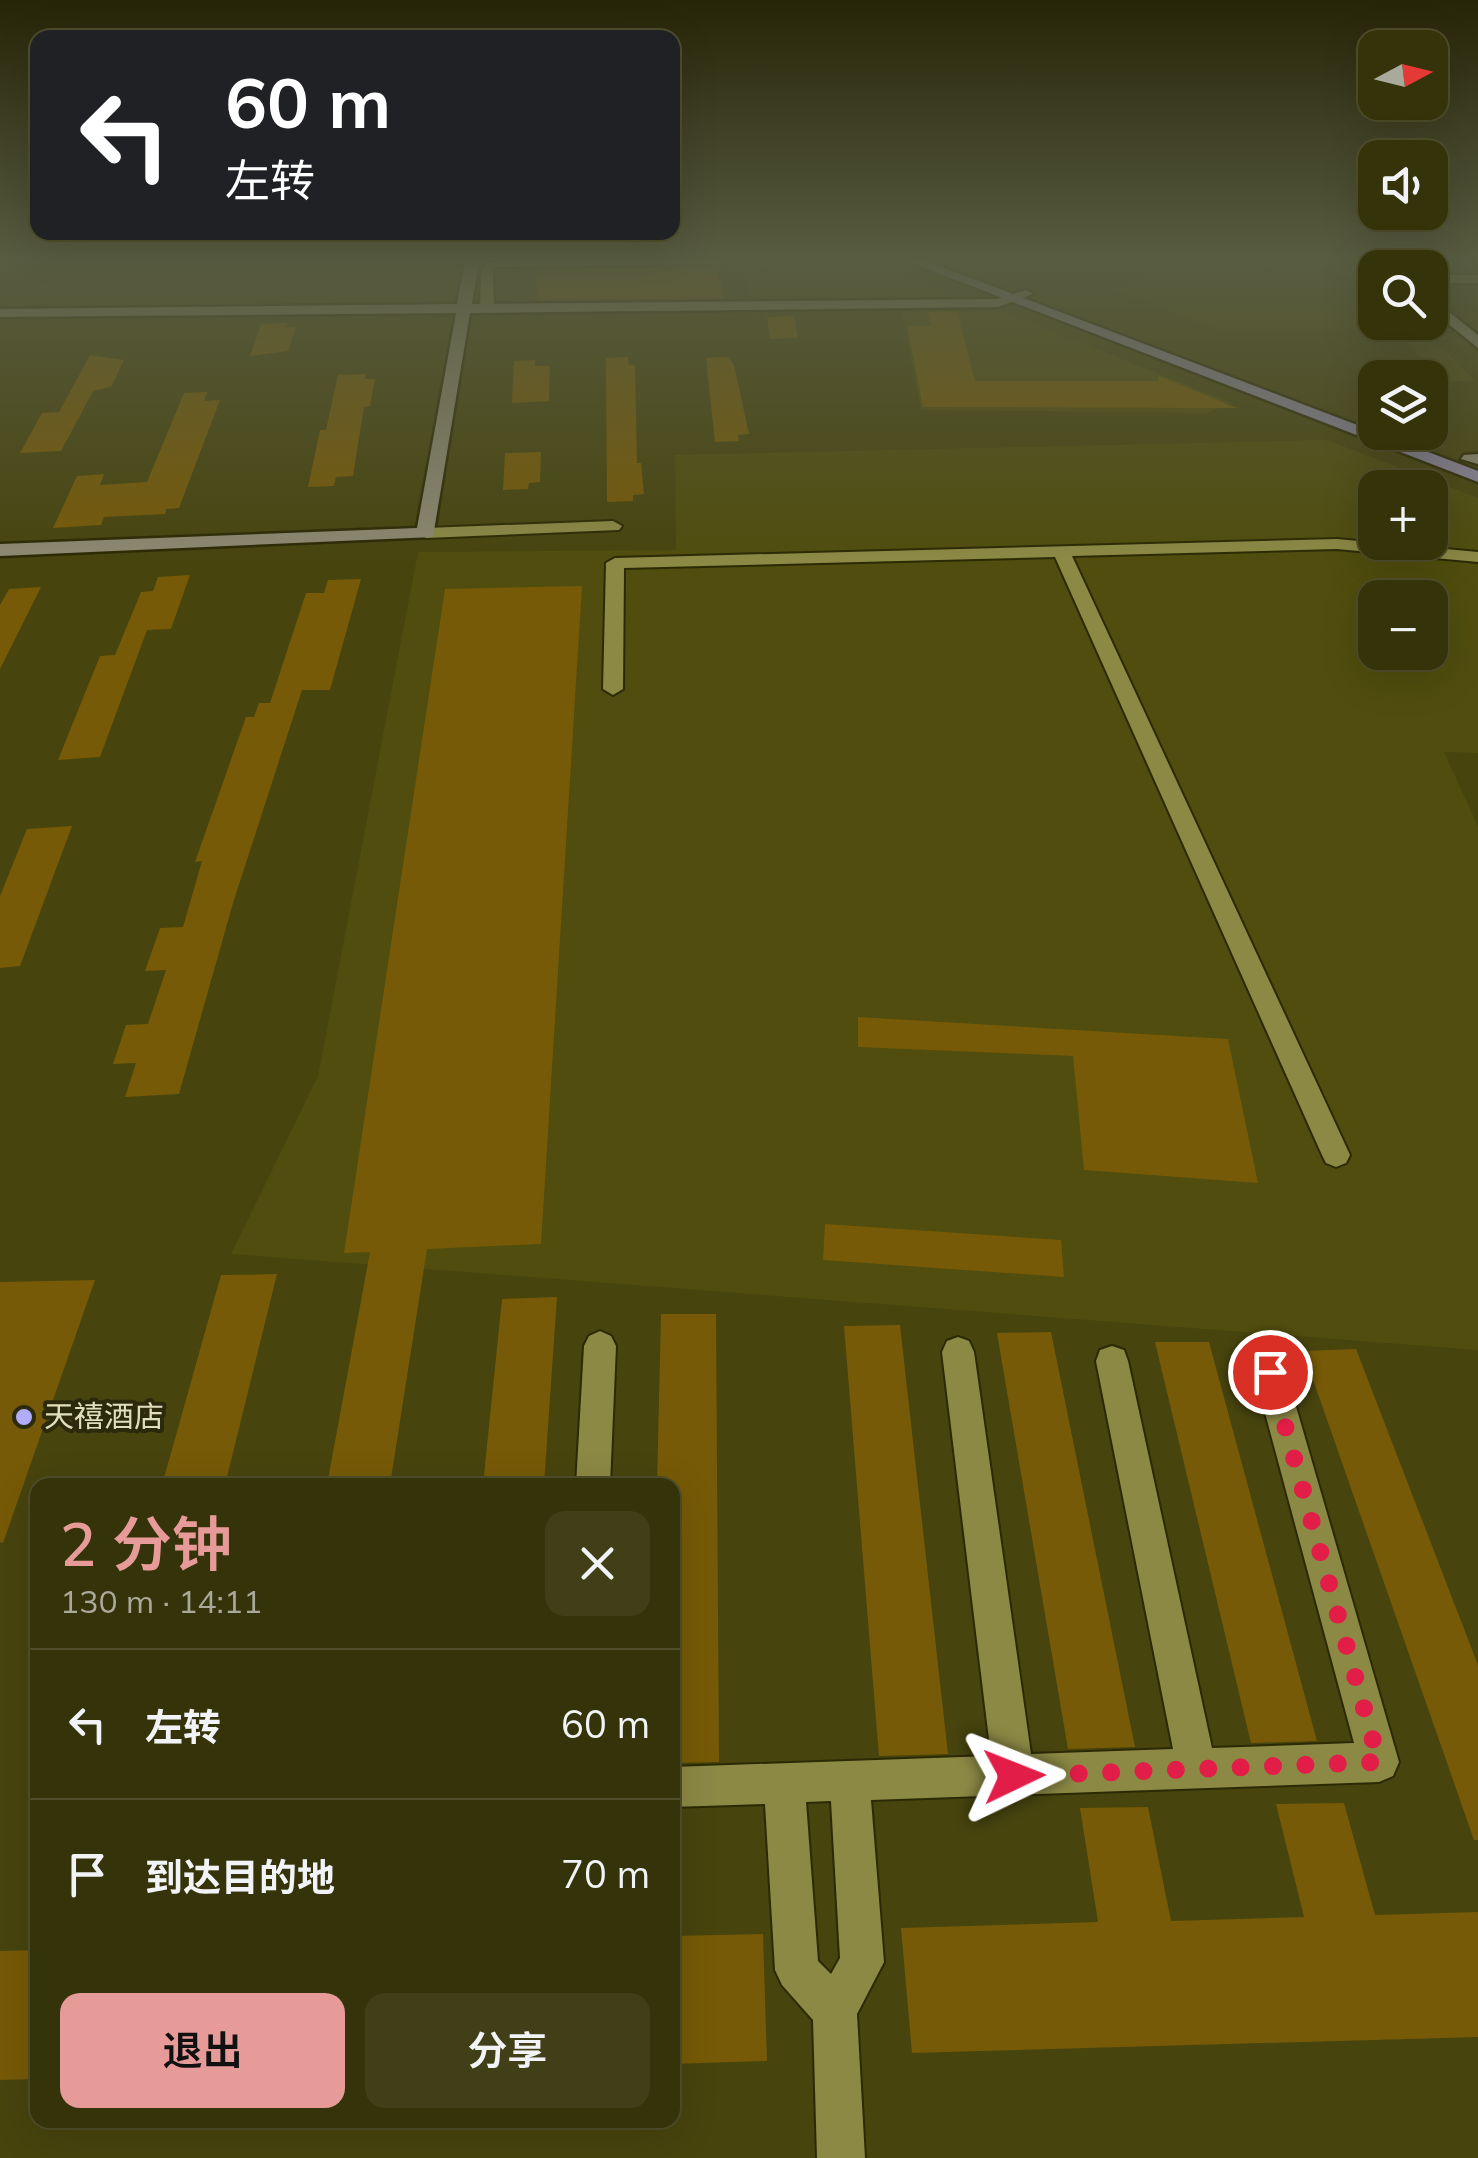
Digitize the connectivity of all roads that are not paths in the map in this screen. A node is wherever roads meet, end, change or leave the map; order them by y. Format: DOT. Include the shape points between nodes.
graph roads {
  1 [pos="456,360"];
  2 [pos="1192,360"];
  3 [pos="1197,360"];
  4 [pos="1358,417"];
  5 [pos="1443,450"];
  6 [pos="1476,464"];
  7 [pos="613,526"];
  8 [pos="426,533"];
  9 [pos="0,550"];
  10 [pos="1062,551"];
  11 [pos="1478,557"];
  12 [pos="613,689"];
  13 [pos="1336,1155"];
  14 [pos="600,1346"];
  15 [pos="958,1352"];
  16 [pos="1112,1361"];
  17 [pos="1270,1372"];
  18 [pos="593,1478"];
  19 [pos="1196,1769"];
  20 [pos="1014,1776"];
  21 [pos="850,1782"];
  22 [pos="784,1785"];
  23 [pos="680,1788"];
  24 [pos="836,2012"];
  25 [pos="841,2158"];
  1 -- 8 [label="street"];
  2 -- 6 [label="main road"];
  3 -- 4 [label="main road"];
  5 -- 6 [label="main road"];
  7 -- 8 [label="street"];
  8 -- 9 [label="street"];
  10 -- 11 [label="street" via="1337,544"];
  10 -- 12 [label="street" via="616,562"];
  10 -- 13 [label="street"];
  14 -- 18 [label="street"];
  15 -- 20 [label="street"];
  16 -- 19 [label="street"];
  17 -- 19 [label="street" via="1379,1762"];
  19 -- 20 [label="street"];
  20 -- 21 [label="street"];
  21 -- 22 [label="street"];
  21 -- 24 [label="street" via="862,1962"];
  22 -- 23 [label="street"];
  22 -- 24 [label="street" via="798,1970"];
  24 -- 25 [label="street"];
}
